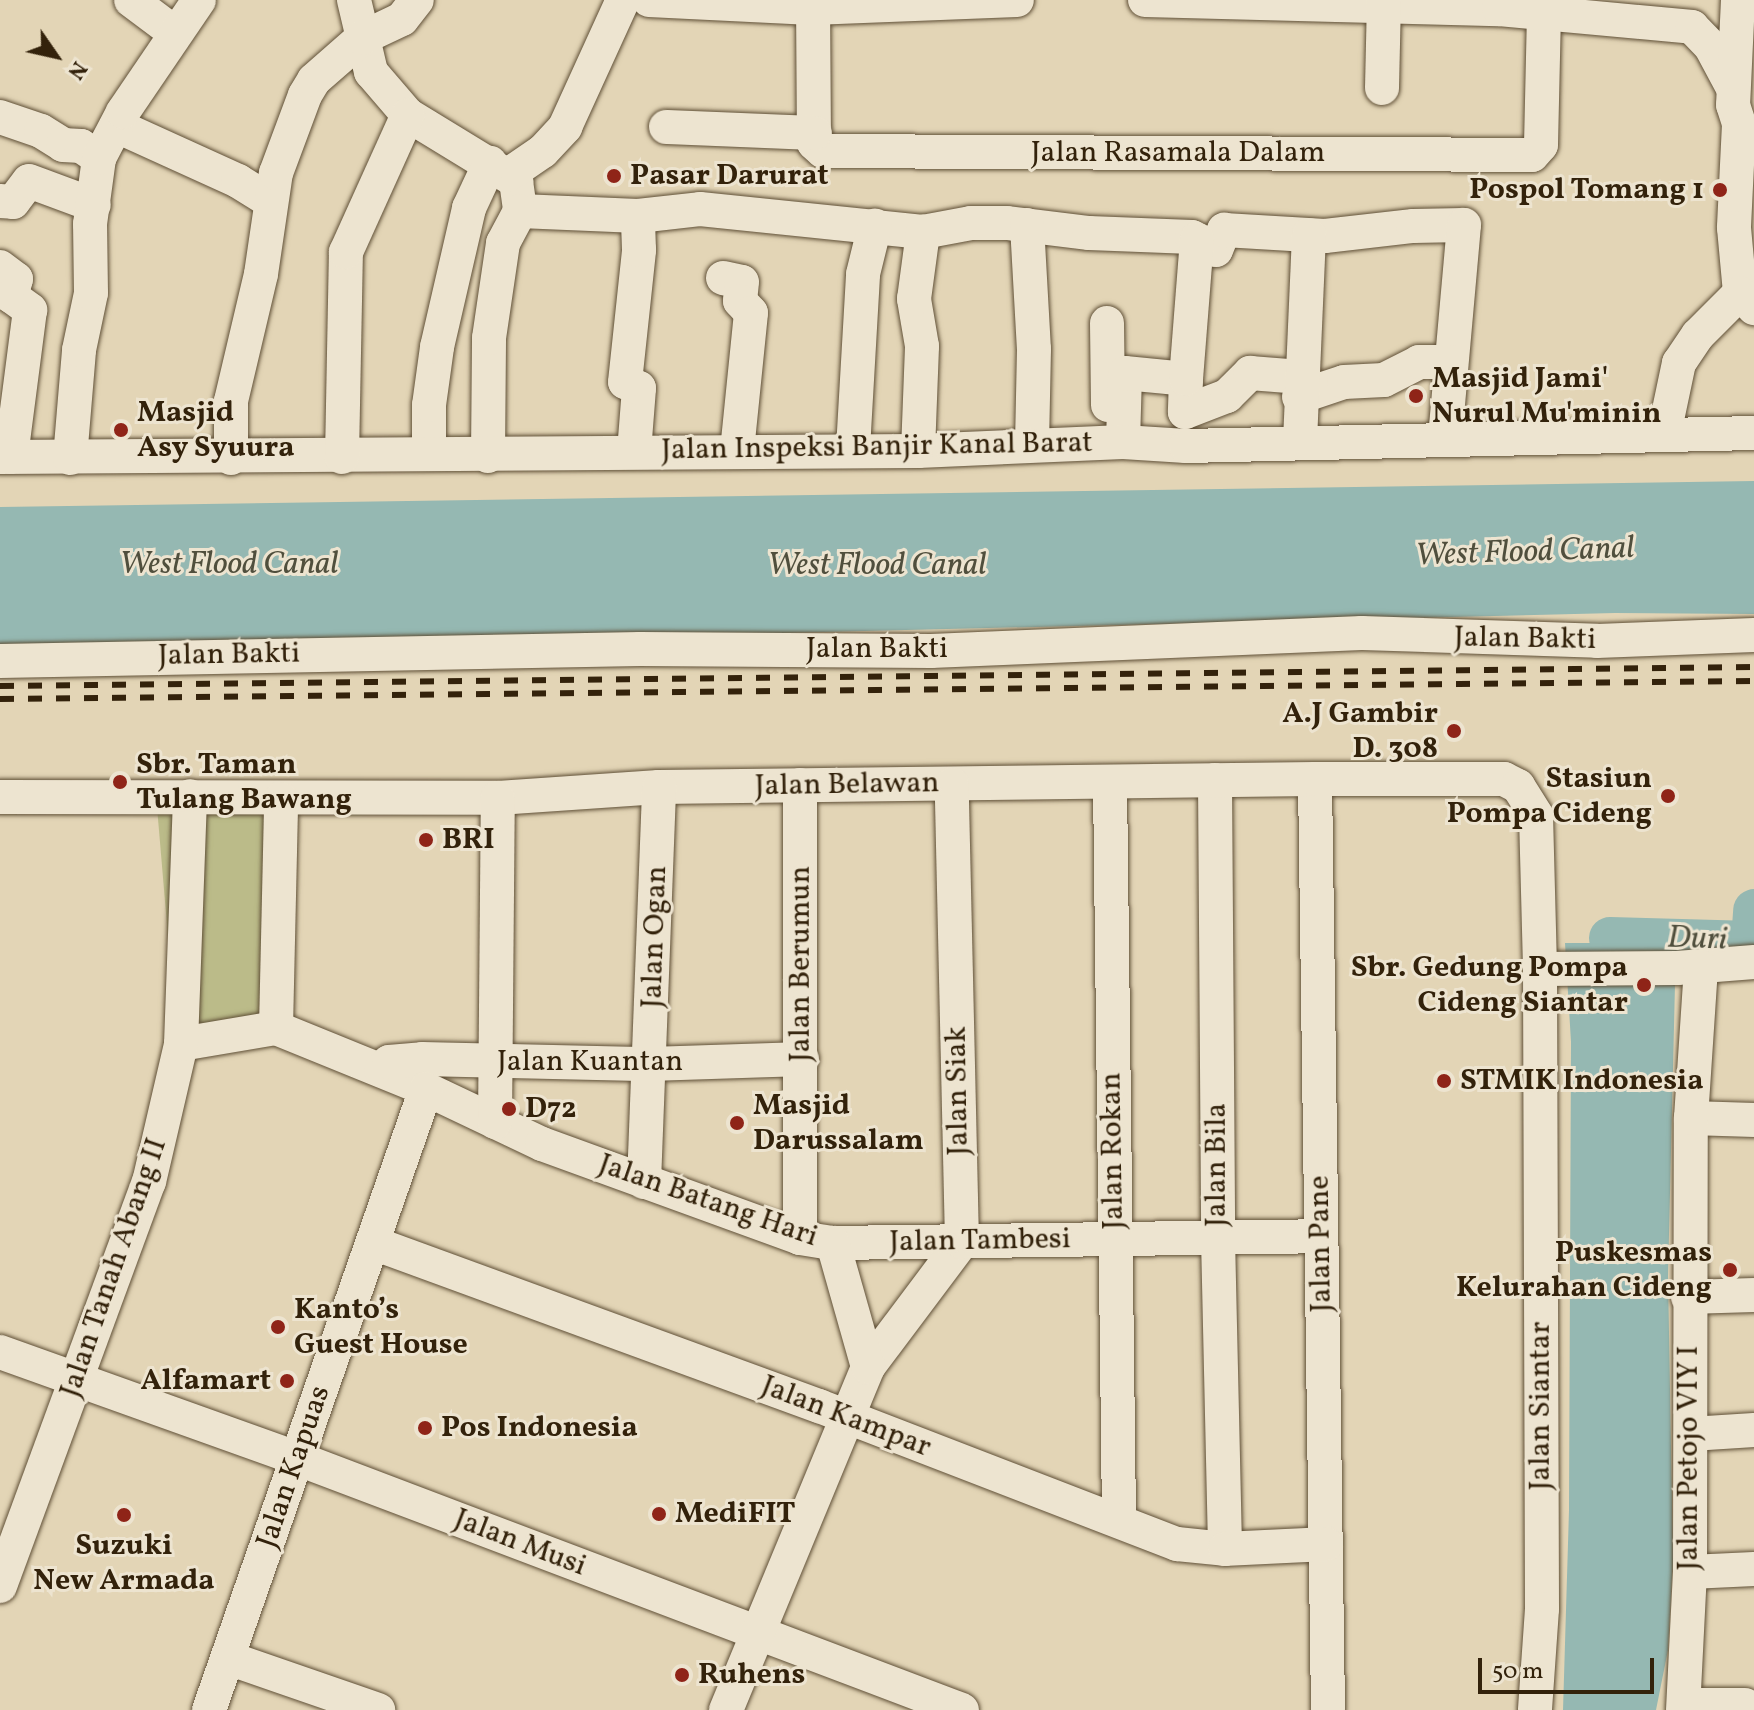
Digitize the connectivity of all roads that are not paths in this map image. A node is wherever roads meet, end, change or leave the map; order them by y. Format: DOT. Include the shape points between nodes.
graph roads {
  1 [pos="131,0"];
  2 [pos="199,0"];
  3 [pos="354,0"];
  4 [pos="417,0"];
  5 [pos="623,0"];
  6 [pos="1017,0"];
  7 [pos="1145,0"];
  8 [pos="952,1"];
  9 [pos="656,2"];
  10 [pos="1238,2"];
  11 [pos="1384,3"];
  12 [pos="813,4"];
  13 [pos="1500,4"];
  14 [pos="1544,12"];
  15 [pos="1730,26"];
  16 [pos="175,33"];
  17 [pos="362,38"];
  18 [pos="1382,88"];
  19 [pos="408,115"];
  20 [pos="0,117"];
  21 [pos="1739,124"];
  22 [pos="117,126"];
  23 [pos="666,127"];
  24 [pos="815,133"];
  25 [pos="99,158"];
  26 [pos="499,169"];
  27 [pos="0,201"];
  28 [pos="271,202"];
  29 [pos="94,205"];
  30 [pos="520,211"];
  31 [pos="638,216"];
  32 [pos="875,225"];
  33 [pos="1027,225"];
  34 [pos="923,232"];
  35 [pos="1309,235"];
  36 [pos="1197,239"];
  37 [pos="0,267"];
  38 [pos="723,278"];
  39 [pos="1747,300"];
  40 [pos="1107,323"];
  41 [pos="1450,362"];
  42 [pos="1300,387"];
  43 [pos="1186,412"];
  44 [pos="1754,433"];
  45 [pos="1118,434"];
  46 [pos="1664,434"];
  47 [pos="1031,437"];
  48 [pos="1445,439"];
  49 [pos="1300,441"];
  50 [pos="853,449"];
  51 [pos="737,450"];
  52 [pos="918,451"];
  53 [pos="634,452"];
  54 [pos="429,454"];
  55 [pos="488,456"];
  56 [pos="5,457"];
  57 [pos="342,457"];
  58 [pos="70,458"];
  59 [pos="231,458"];
  60 [pos="1754,635"];
  61 [pos="0,661"];
  62 [pos="1315,779"];
  63 [pos="1504,779"];
  64 [pos="1215,780"];
  65 [pos="1110,782"];
  66 [pos="952,784"];
  67 [pos="800,785"];
  68 [pos="659,787"];
  69 [pos="190,796"];
  70 [pos="0,797"];
  71 [pos="498,798"];
  72 [pos="281,799"];
  73 [pos="1754,962"];
  74 [pos="1689,967"];
  75 [pos="1544,969"];
  76 [pos="291,1032"];
  77 [pos="181,1044"];
  78 [pos="802,1059"];
  79 [pos="498,1061"];
  80 [pos="651,1064"];
  81 [pos="381,1070"];
  82 [pos="426,1089"];
  83 [pos="1691,1118"];
  84 [pos="1754,1120"];
  85 [pos="495,1122"];
  86 [pos="644,1182"];
  87 [pos="1320,1236"];
  88 [pos="1218,1238"];
  89 [pos="816,1240"];
  90 [pos="1114,1240"];
  91 [pos="962,1242"];
  92 [pos="373,1243"];
  93 [pos="1754,1295"];
  94 [pos="1688,1297"];
  95 [pos="0,1352"];
  96 [pos="868,1367"];
  97 [pos="78,1380"];
  98 [pos="846,1418"];
  99 [pos="1754,1430"];
  100 [pos="1691,1434"];
  101 [pos="296,1458"];
  102 [pos="1119,1520"];
  103 [pos="1326,1544"];
  104 [pos="1225,1549"];
  105 [pos="1754,1569"];
  106 [pos="1690,1572"];
  107 [pos="0,1586"];
  108 [pos="759,1624"];
  109 [pos="228,1658"];
  110 [pos="1745,1705"];
  111 [pos="357,1707"];
  112 [pos="1684,1707"];
  113 [pos="209,1710"];
  114 [pos="726,1710"];
  115 [pos="962,1710"];
  116 [pos="1328,1710"];
  117 [pos="1535,1710"];
  1 -- 16 [label="street"];
  2 -- 16 [label="street"];
  3 -- 17 [label="street"];
  4 -- 17 [label="street" via="402,19"];
  5 -- 26 [label="street" via="565,127 543,151"];
  6 -- 8 [label="street"];
  7 -- 10 [label="street"];
  8 -- 12 [label="street"];
  9 -- 12 [label="street"];
  10 -- 11 [label="street"];
  11 -- 13 [label="street"];
  11 -- 18 [label="street"];
  12 -- 24 [label="street"];
  13 -- 14 [label="street"];
  14 -- 15 [label="street"];
  14 -- 24 [label="street, Jalan Rasamala Dalam" via="1541,145 1532,155 823,151 814,143"];
  15 -- 21 [label="street" via="1733,105"];
  15 -- 21 [label="street" via="1750,105"];
  16 -- 22 [label="street"];
  17 -- 19 [label="street" via="371,72"];
  17 -- 28 [label="street" via="314,80 305,95 276,173"];
  19 -- 26 [label="street"];
  19 -- 57 [label="street" via="346,252"];
  20 -- 25 [label="street"];
  21 -- 39 [label="street" via="1734,228"];
  22 -- 25 [label="street"];
  22 -- 28 [label="street" via="238,181"];
  23 -- 24 [label="street"];
  25 -- 29 [label="street"];
  26 -- 30 [label="street" via="518,183"];
  26 -- 54 [label="street" via="469,208 437,347"];
  27 -- 29 [label="street" via="13,202 29,181"];
  28 -- 59 [label="street" via="261,274 231,401"];
  29 -- 58 [label="street" via="88,263 91,293 79,350"];
  30 -- 31 [label="street"];
  30 -- 55 [label="street" via="503,243 489,338"];
  31 -- 32 [label="street" via="700,209"];
  31 -- 53 [label="street" via="625,382 639,388"];
  32 -- 34 [label="street"];
  32 -- 50 [label="street" via="863,274"];
  33 -- 34 [label="street" via="971,223"];
  33 -- 36 [label="street"];
  33 -- 47 [label="street" via="1034,349"];
  34 -- 52 [label="street" via="914,299 922,346"];
  35 -- 36 [label="street" via="1224,230 1218,250"];
  35 -- 41 [label="street" via="1464,225"];
  35 -- 42 [label="street"];
  36 -- 43 [label="street"];
  37 -- 56 [label="street" via="16,279 11,296 30,310"];
  38 -- 51 [label="street" via="742,282 740,301 751,313"];
  39 -- 46 [label="street" via="1698,335 1679,363"];
  40 -- 45 [label="street"];
  41 -- 42 [label="street" via="1419,362 1384,380"];
  41 -- 48 [label="street"];
  42 -- 43 [label="street" via="1250,373 1227,396"];
  42 -- 49 [label="street"];
  43 -- 45 [label="street, Jalan Inspeksi Banjir Kanal Barat"];
  43 -- 45 [label="street" via="1125,373"];
  43 -- 49 [label="street, Jalan Inspeksi Banjir Kanal Barat"];
  44 -- 46 [label="street, Jalan Inspeksi Banjir Kanal Barat"];
  45 -- 47 [label="street, Jalan Inspeksi Banjir Kanal Barat"];
  46 -- 48 [label="street, Jalan Inspeksi Banjir Kanal Barat"];
  47 -- 52 [label="street, Jalan Inspeksi Banjir Kanal Barat"];
  48 -- 49 [label="street, Jalan Inspeksi Banjir Kanal Barat"];
  50 -- 51 [label="street, Jalan Inspeksi Banjir Kanal Barat"];
  50 -- 52 [label="street, Jalan Inspeksi Banjir Kanal Barat"];
  51 -- 53 [label="street, Jalan Inspeksi Banjir Kanal Barat"];
  53 -- 55 [label="street, Jalan Inspeksi Banjir Kanal Barat"];
  54 -- 55 [label="street, Jalan Inspeksi Banjir Kanal Barat"];
  54 -- 57 [label="street, Jalan Inspeksi Banjir Kanal Barat"];
  56 -- 58 [label="street, Jalan Inspeksi Banjir Kanal Barat"];
  57 -- 59 [label="street, Jalan Inspeksi Banjir Kanal Barat"];
  58 -- 59 [label="street, Jalan Inspeksi Banjir Kanal Barat"];
  60 -- 61 [label="street, Jalan Bakti" via="1597,641 1362,633 931,651 640,649"];
  62 -- 63 [label="street, Jalan Belawan"];
  62 -- 64 [label="street, Jalan Belawan"];
  62 -- 87 [label="street, Jalan Pane"];
  63 -- 75 [label="street, Jalan Siantar" via="1527,796 1536,815"];
  64 -- 65 [label="street, Jalan Belawan"];
  64 -- 88 [label="street, Jalan Bila"];
  65 -- 66 [label="street, Jalan Belawan"];
  65 -- 90 [label="street, Jalan Rokan"];
  66 -- 67 [label="street, Jalan Belawan"];
  66 -- 91 [label="street, Jalan Siak"];
  67 -- 68 [label="street, Jalan Belawan"];
  67 -- 78 [label="street, Jalan Berumun"];
  68 -- 71 [label="street, Jalan Belawan"];
  68 -- 80 [label="street, Jalan Ogan"];
  69 -- 70 [label="street, Jalan Belawan"];
  69 -- 72 [label="street, Jalan Belawan"];
  69 -- 77 [label="street, Jalan Tanah Abang II"];
  71 -- 72 [label="street, Jalan Belawan"];
  71 -- 79 [label="street"];
  72 -- 76 [label="street"];
  73 -- 74 [label="street"];
  74 -- 75 [label="street"];
  74 -- 83 [label="street, Jalan Petojo VIY I"];
  75 -- 117 [label="street, Jalan Siantar" via="1542,1609"];
  76 -- 77 [label="street"];
  76 -- 81 [label="street, Jalan Batang Hari"];
  77 -- 97 [label="street, Jalan Tanah Abang II" via="149,1182"];
  78 -- 80 [label="street, Jalan Kuantan"];
  78 -- 89 [label="street, Jalan Berumun"];
  79 -- 80 [label="street, Jalan Kuantan"];
  79 -- 81 [label="street, Jalan Kuantan" via="414,1059 389,1062"];
  79 -- 85 [label="street"];
  80 -- 86 [label="street, Jalan Ogan"];
  81 -- 82 [label="street, Jalan Batang Hari"];
  82 -- 85 [label="street, Jalan Batang Hari"];
  82 -- 92 [label="street, Jalan Kapuas"];
  83 -- 84 [label="street"];
  83 -- 94 [label="street, Jalan Petojo VIY I"];
  85 -- 86 [label="street, Jalan Batang Hari"];
  86 -- 89 [label="street, Jalan Batang Hari"];
  87 -- 88 [label="street, Jalan Tambesi"];
  87 -- 103 [label="street, Jalan Pane"];
  88 -- 90 [label="street, Jalan Tambesi"];
  88 -- 104 [label="street, Jalan Bila"];
  89 -- 91 [label="street, Jalan Tambesi"];
  89 -- 96 [label="street, Jalan Batang Hari"];
  90 -- 91 [label="street, Jalan Tambesi"];
  90 -- 102 [label="street, Jalan Rokan"];
  91 -- 96 [label="street"];
  92 -- 98 [label="street, Jalan Kampar"];
  92 -- 101 [label="street, Jalan Kapuas"];
  93 -- 94 [label="street"];
  94 -- 100 [label="street, Jalan Petojo VIY I"];
  95 -- 97 [label="street, Jalan Musi"];
  96 -- 98 [label="street"];
  97 -- 101 [label="street, Jalan Musi"];
  97 -- 107 [label="street, Jalan Tanah Abang II"];
  98 -- 102 [label="street, Jalan Kampar"];
  98 -- 108 [label="street"];
  99 -- 100 [label="street"];
  100 -- 106 [label="street, Jalan Petojo VIY I"];
  101 -- 108 [label="street, Jalan Musi"];
  101 -- 109 [label="street, Jalan Kapuas"];
  102 -- 104 [label="street, Jalan Kampar" via="1177,1544"];
  103 -- 104 [label="street, Jalan Kampar"];
  103 -- 116 [label="street, Jalan Pane"];
  105 -- 106 [label="street"];
  106 -- 112 [label="street, Jalan Petojo VIY I"];
  108 -- 114 [label="street"];
  108 -- 115 [label="street, Jalan Musi"];
  109 -- 111 [label="street"];
  109 -- 113 [label="street, Jalan Kapuas"];
  110 -- 112 [label="street"];
}
